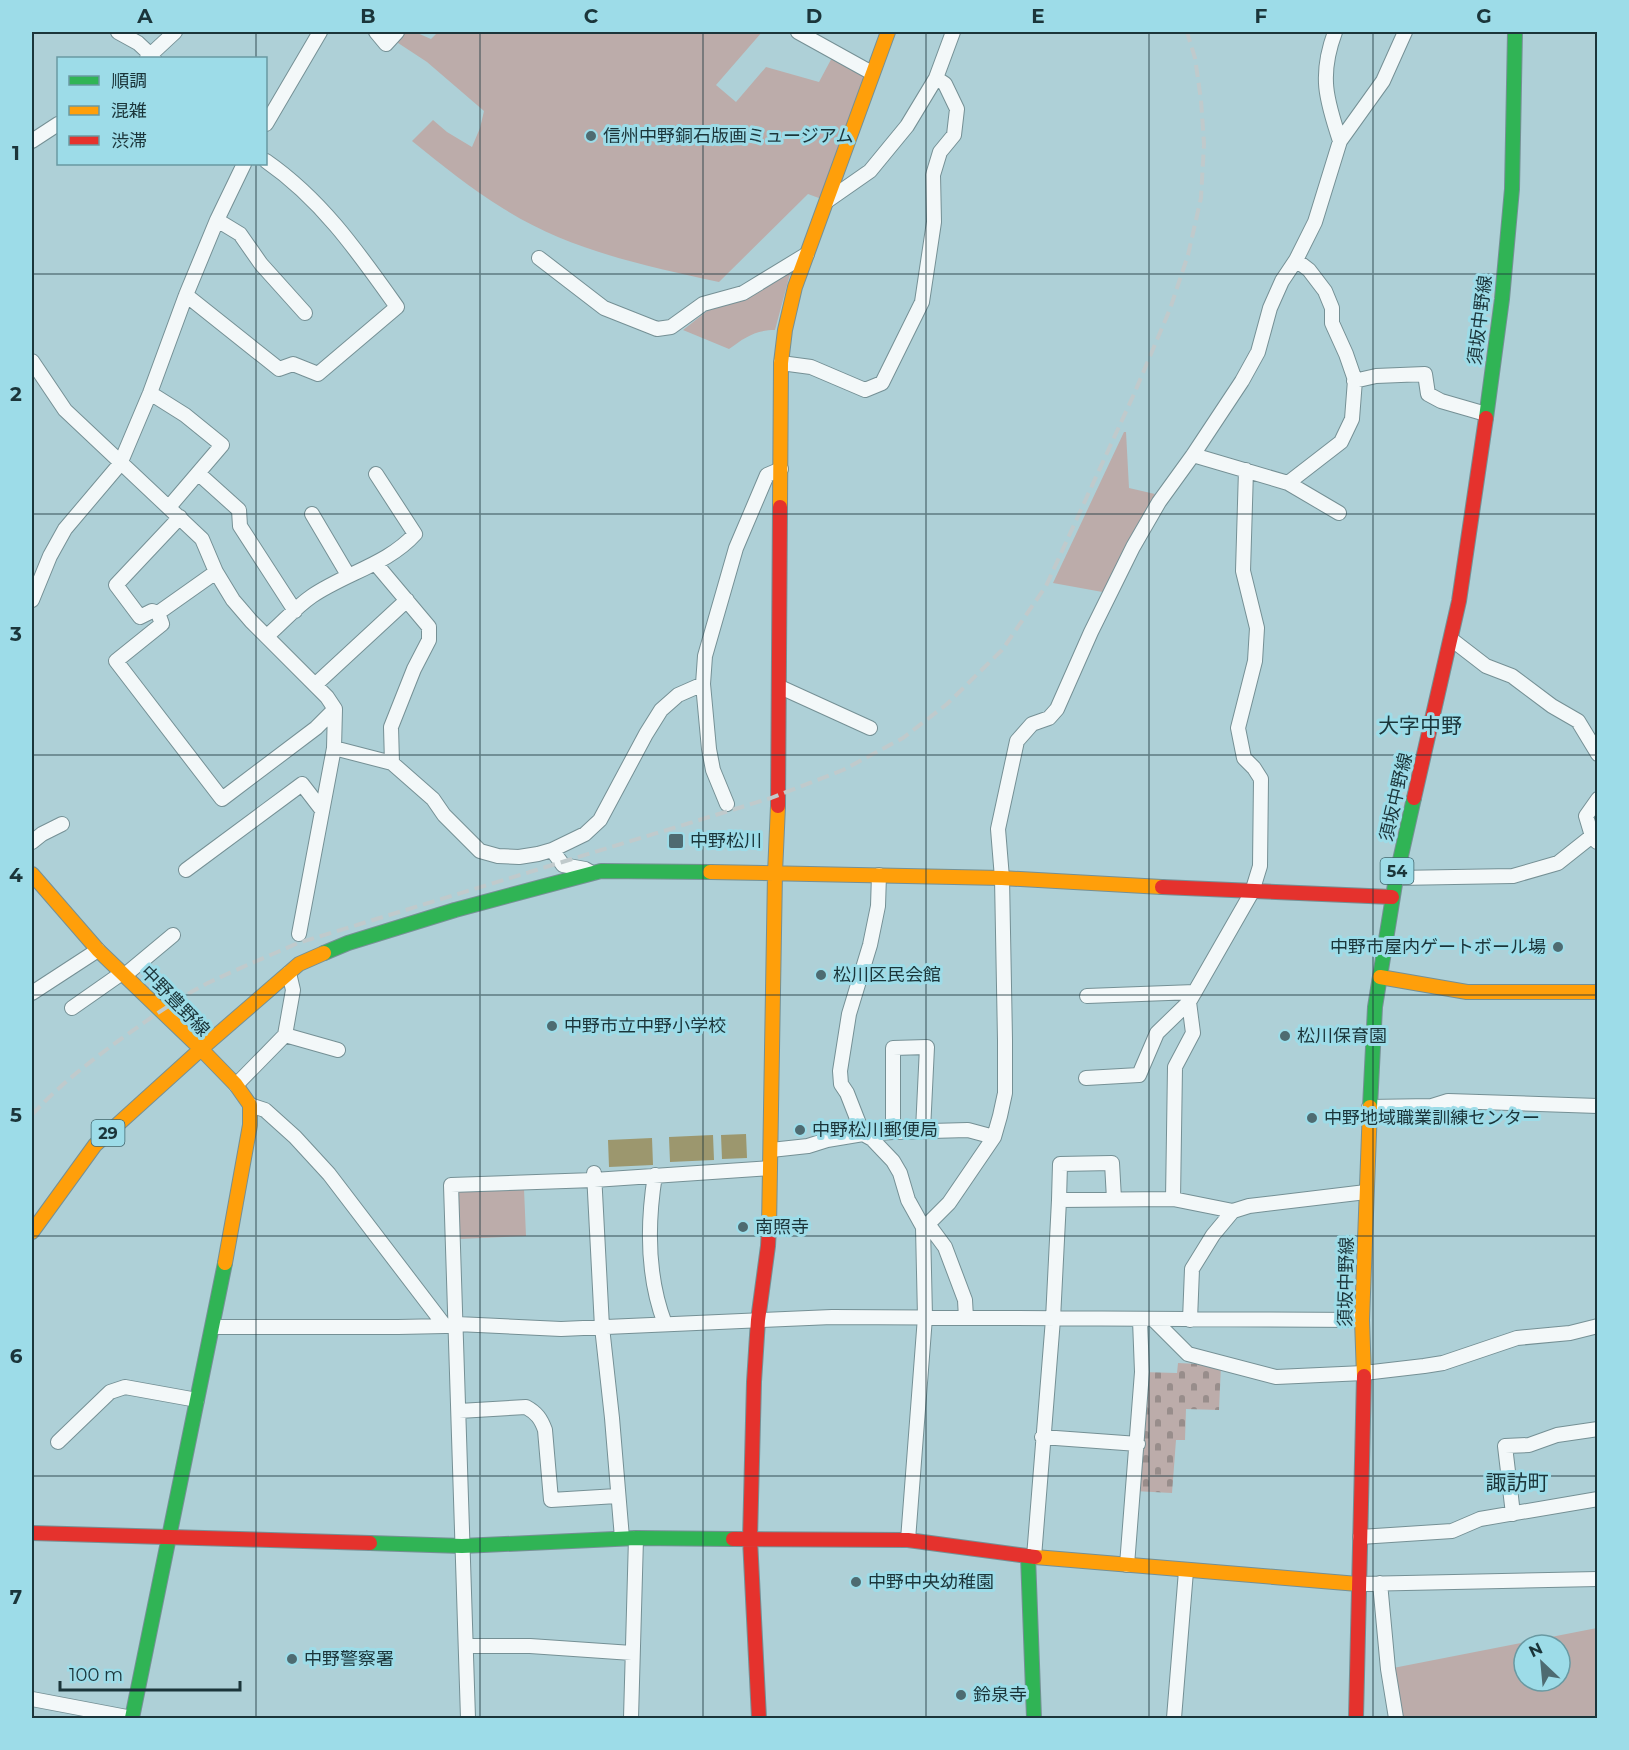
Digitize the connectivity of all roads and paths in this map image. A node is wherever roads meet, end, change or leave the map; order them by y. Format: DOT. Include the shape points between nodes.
graph roads {
  1 [pos="118,32"];
  2 [pos="175,32"];
  3 [pos="320,32"];
  4 [pos="376,32"];
  5 [pos="397,32"];
  6 [pos="798,32"];
  7 [pos="888,32"];
  8 [pos="953,32"];
  9 [pos="1335,32"];
  10 [pos="1405,32"];
  11 [pos="1515,32"];
  12 [pos="150,57"];
  13 [pos="152,57"];
  14 [pos="872,73"];
  15 [pos="936,78"];
  16 [pos="267,122"];
  17 [pos="57,125"];
  18 [pos="32,141"];
  19 [pos="1340,141"];
  20 [pos="267,162"];
  21 [pos="244,165"];
  22 [pos="827,201"];
  23 [pos="217,220"];
  24 [pos="807,254"];
  25 [pos="539,258"];
  26 [pos="1296,260"];
  27 [pos="186,295"];
  28 [pos="305,313"];
  29 [pos="32,361"];
  30 [pos="782,363"];
  31 [pos="1354,381"];
  32 [pos="150,393"];
  33 [pos="1486,414"];
  34 [pos="1193,455"];
  35 [pos="120,464"];
  36 [pos="781,469"];
  37 [pos="1246,470"];
  38 [pos="199,474"];
  39 [pos="375,474"];
  40 [pos="1288,483"];
  41 [pos="175,512"];
  42 [pos="1339,513"];
  43 [pos="312,514"];
  44 [pos="376,564"];
  45 [pos="216,572"];
  46 [pos="348,575"];
  47 [pos="32,600"];
  48 [pos="407,600"];
  49 [pos="294,611"];
  50 [pos="158,613"];
  51 [pos="267,636"];
  52 [pos="1450,639"];
  53 [pos="703,684"];
  54 [pos="315,685"];
  55 [pos="780,687"];
  56 [pos="335,709"];
  57 [pos="870,728"];
  58 [pos="334,748"];
  59 [pos="1598,754"];
  60 [pos="392,763"];
  61 [pos="1598,799"];
  62 [pos="727,804"];
  63 [pos="322,810"];
  64 [pos="62,824"];
  65 [pos="1595,839"];
  66 [pos="32,842"];
  67 [pos="552,850"];
  68 [pos="186,870"];
  69 [pos="591,873"];
  70 [pos="775,873"];
  71 [pos="32,874"];
  72 [pos="879,875"];
  73 [pos="1002,878"];
  74 [pos="1396,878"];
  75 [pos="1252,892"];
  76 [pos="1392,897"];
  77 [pos="299,934"];
  78 [pos="173,935"];
  79 [pos="98,950"];
  80 [pos="289,973"];
  81 [pos="124,974"];
  82 [pos="1380,977"];
  83 [pos="1598,992"];
  84 [pos="32,993"];
  85 [pos="1087,996"];
  86 [pos="1192,997"];
  87 [pos="72,1008"];
  88 [pos="285,1035"];
  89 [pos="201,1049"];
  90 [pos="338,1050"];
  91 [pos="1086,1078"];
  92 [pos="236,1085"];
  93 [pos="250,1105"];
  94 [pos="1598,1106"];
  95 [pos="1369,1107"];
  96 [pos="923,1130"];
  97 [pos="893,1132"];
  98 [pos="863,1134"];
  99 [pos="994,1137"];
  100 [pos="771,1150"];
  101 [pos="770,1168"];
  102 [pos="654,1175"];
  103 [pos="594,1176"];
  104 [pos="1366,1192"];
  105 [pos="1114,1199"];
  106 [pos="1173,1199"];
  107 [pos="1059,1200"];
  108 [pos="1233,1211"];
  109 [pos="925,1225"];
  110 [pos="32,1232"];
  111 [pos="925,1317"];
  112 [pos="966,1318"];
  113 [pos="1053,1319"];
  114 [pos="758,1320"];
  115 [pos="1147,1320"];
  116 [pos="1190,1320"];
  117 [pos="1362,1320"];
  118 [pos="665,1324"];
  119 [pos="451,1325"];
  120 [pos="213,1326"];
  121 [pos="1598,1326"];
  122 [pos="602,1327"];
  123 [pos="1364,1373"];
  124 [pos="197,1400"];
  125 [pos="459,1411"];
  126 [pos="1598,1429"];
  127 [pos="1042,1437"];
  128 [pos="58,1442"];
  129 [pos="1138,1444"];
  130 [pos="617,1496"];
  131 [pos="1598,1499"];
  132 [pos="1513,1514"];
  133 [pos="32,1533"];
  134 [pos="171,1536"];
  135 [pos="1360,1537"];
  136 [pos="629,1538"];
  137 [pos="750,1539"];
  138 [pos="908,1540"];
  139 [pos="462,1546"];
  140 [pos="1031,1556"];
  141 [pos="1127,1565"];
  142 [pos="1186,1571"];
  143 [pos="1598,1579"];
  144 [pos="1380,1583"];
  145 [pos="1358,1584"];
  146 [pos="466,1646"];
  147 [pos="632,1653"];
  148 [pos="32,1699"];
  149 [pos="132,1718"];
  150 [pos="468,1719"];
  151 [pos="631,1719"];
  152 [pos="759,1719"];
  153 [pos="1034,1719"];
  154 [pos="1174,1719"];
  155 [pos="1356,1719"];
  156 [pos="1396,1719"];
  1 -- 12 [label="street" via="138,43"];
  2 -- 13 [label="street"];
  3 -- 16 [label="street"];
  4 -- 5 [label="street" via="386,44"];
  6 -- 14 [label="street"];
  7 -- 14 [label="street"];
  8 -- 15 [label="street"];
  9 -- 19 [label="street" via="1325,68 1327,102"];
  10 -- 19 [label="street" via="1383,81"];
  11 -- 33 [label="street, 須坂中野線 / 54" via="1512,189"];
  14 -- 22 [label="street"];
  15 -- 22 [label="street" via="907,126 870,171"];
  15 -- 30 [label="street" via="945,84 957,109 954,135 940,152 933,175 934,222 922,302 882,383 865,390 811,367"];
  17 -- 18 [label="street"];
  19 -- 26 [label="street" via="1315,222"];
  20 -- 27 [label="street" via="292,179 350,240 397,307 318,374 293,364 279,369"];
  21 -- 23 [label="street"];
  22 -- 24 [label="street"];
  23 -- 27 [label="street"];
  23 -- 28 [label="street" via="240,234"];
  24 -- 25 [label="street" via="742,293 703,304 671,327 657,329 604,308"];
  24 -- 30 [label="street" via="792,297"];
  26 -- 31 [label="street" via="1325,291 1332,308 1332,323"];
  26 -- 34 [label="street" via="1270,308 1258,352"];
  27 -- 32 [label="street"];
  29 -- 35 [label="street" via="65,410"];
  30 -- 36 [label="street"];
  31 -- 33 [label="street" via="1425,374 1428,394"];
  31 -- 40 [label="street" via="1352,418 1341,442"];
  32 -- 35 [label="street"];
  32 -- 38 [label="street" via="222,445"];
  33 -- 52 [label="street, 須坂中野線 / 54" via="1460,601"];
  34 -- 37 [label="street"];
  34 -- 73 [label="street" via="1133,547 1057,709 1049,718 1032,724 1017,741 998,829"];
  35 -- 41 [label="street"];
  35 -- 47 [label="street" via="65,529"];
  36 -- 53 [label="street" via="767,475 736,548 705,656"];
  36 -- 55 [label="street"];
  37 -- 40 [label="street"];
  37 -- 75 [label="street" via="1243,571 1257,628 1255,661 1238,728 1244,758 1261,778 1260,866"];
  38 -- 41 [label="street"];
  38 -- 49 [label="street" via="239,510 240,526"];
  39 -- 44 [label="street" via="415,534"];
  40 -- 42 [label="street"];
  41 -- 45 [label="street" via="202,538"];
  41 -- 50 [label="street" via="116,585 140,617 152,611"];
  43 -- 46 [label="street"];
  44 -- 46 [label="street"];
  44 -- 48 [label="street"];
  45 -- 50 [label="street"];
  45 -- 51 [label="street" via="233,600"];
  46 -- 49 [label="street"];
  48 -- 54 [label="street"];
  48 -- 60 [label="street" via="429,627 429,640 392,727"];
  49 -- 51 [label="street"];
  50 -- 56 [label="street" via="162,624 116,661 222,799 316,728"];
  51 -- 54 [label="street"];
  52 -- 59 [label="street" via="1486,666 1512,676 1578,721"];
  52 -- 74 [label="street, 須坂中野線 / 54"];
  53 -- 62 [label="street" via="713,770"];
  53 -- 67 [label="street" via="678,695 661,710 600,820 585,834"];
  54 -- 56 [label="street"];
  55 -- 57 [label="street"];
  55 -- 70 [label="street"];
  56 -- 58 [label="street"];
  58 -- 60 [label="street"];
  58 -- 63 [label="street"];
  60 -- 67 [label="street" via="433,799 480,851 519,857"];
  61 -- 65 [label="street" via="1586,816"];
  63 -- 68 [label="street" via="302,784"];
  63 -- 77 [label="street"];
  64 -- 66 [label="street"];
  65 -- 74 [label="street" via="1558,863 1513,876"];
  67 -- 69 [label="street" via="563,865"];
  69 -- 70 [label="street"];
  69 -- 80 [label="street" via="348,943 300,964"];
  70 -- 72 [label="street"];
  70 -- 100 [label="street"];
  71 -- 79 [label="street, 中野豊野線"];
  72 -- 73 [label="street"];
  72 -- 98 [label="street" via="878,906 849,1014 840,1071 841,1084"];
  73 -- 75 [label="street"];
  73 -- 99 [label="street" via="1005,1093"];
  74 -- 76 [label="street, 須坂中野線 / 54"];
  75 -- 76 [label="street"];
  75 -- 86 [label="street"];
  76 -- 82 [label="street, 須坂中野線 / 54"];
  78 -- 81 [label="street"];
  79 -- 81 [label="street, 中野豊野線"];
  79 -- 84 [label="street"];
  80 -- 88 [label="street" via="293,990"];
  80 -- 89 [label="street"];
  81 -- 87 [label="street"];
  81 -- 89 [label="street, 中野豊野線"];
  82 -- 83 [label="street" via="1467,992"];
  82 -- 95 [label="street, 須坂中野線 / 54"];
  85 -- 86 [label="street"];
  86 -- 91 [label="street" via="1157,1033 1139,1075"];
  86 -- 106 [label="street" via="1193,1033 1175,1067"];
  88 -- 90 [label="street"];
  88 -- 92 [label="street"];
  89 -- 92 [label="street"];
  89 -- 110 [label="street, 中野豊野線 / 29" via="95,1145"];
  92 -- 93 [label="street"];
  93 -- 119 [label="street" via="266,1110 329,1174"];
  93 -- 120 [label="street" via="250,1125"];
  94 -- 95 [label="street" via="1448,1101 1432,1106"];
  95 -- 104 [label="street, 須坂中野線 / 54"];
  96 -- 97 [label="street"];
  96 -- 97 [label="street" via="927,1047 893,1048"];
  96 -- 99 [label="street" via="968,1130"];
  97 -- 98 [label="street"];
  98 -- 100 [label="street"];
  98 -- 109 [label="street" via="872,1138 893,1161 909,1200"];
  99 -- 109 [label="street" via="949,1203"];
  100 -- 101 [label="street"];
  101 -- 102 [label="street"];
  101 -- 114 [label="street" via="768,1246"];
  102 -- 103 [label="street"];
  102 -- 118 [label="street" via="649,1211 652,1276"];
  103 -- 119 [label="street" via="451,1185"];
  103 -- 122 [label="street"];
  104 -- 108 [label="street"];
  104 -- 117 [label="street, 須坂中野線 / 54"];
  105 -- 106 [label="street"];
  105 -- 107 [label="street"];
  105 -- 107 [label="street" via="1113,1163 1060,1164"];
  106 -- 108 [label="street"];
  107 -- 113 [label="street"];
  108 -- 116 [label="street" via="1192,1269"];
  109 -- 111 [label="street"];
  109 -- 112 [label="street" via="945,1247 965,1300"];
  111 -- 112 [label="street"];
  111 -- 114 [label="street"];
  111 -- 138 [label="street"];
  112 -- 113 [label="street"];
  113 -- 115 [label="street"];
  113 -- 127 [label="street"];
  114 -- 118 [label="street"];
  114 -- 137 [label="street"];
  115 -- 116 [label="street"];
  115 -- 123 [label="street" via="1188,1354 1276,1377"];
  115 -- 129 [label="street"];
  116 -- 117 [label="street"];
  117 -- 123 [label="street, 須坂中野線 / 54"];
  118 -- 122 [label="street"];
  119 -- 120 [label="street"];
  119 -- 122 [label="street"];
  119 -- 125 [label="street"];
  120 -- 124 [label="street"];
  121 -- 123 [label="street" via="1517,1338 1443,1363"];
  122 -- 130 [label="street"];
  123 -- 135 [label="street, 須坂中野線 / 54"];
  124 -- 128 [label="street" via="125,1387 110,1392"];
  124 -- 134 [label="street"];
  125 -- 130 [label="street" via="526,1407 542,1420 545,1430 551,1500"];
  125 -- 139 [label="street"];
  126 -- 132 [label="street" via="1505,1446"];
  127 -- 129 [label="street"];
  127 -- 140 [label="street"];
  129 -- 141 [label="street"];
  130 -- 136 [label="street"];
  131 -- 132 [label="street"];
  132 -- 135 [label="street" via="1480,1519 1452,1531"];
  133 -- 134 [label="street"];
  134 -- 139 [label="street"];
  134 -- 149 [label="street"];
  135 -- 145 [label="street, 須坂中野線 / 54"];
  136 -- 137 [label="street"];
  136 -- 139 [label="street"];
  136 -- 147 [label="street"];
  137 -- 138 [label="street"];
  137 -- 152 [label="street"];
  138 -- 140 [label="street"];
  139 -- 146 [label="street"];
  140 -- 141 [label="street"];
  140 -- 153 [label="street"];
  141 -- 142 [label="street"];
  142 -- 145 [label="street"];
  142 -- 154 [label="street"];
  143 -- 144 [label="street"];
  144 -- 145 [label="street"];
  144 -- 156 [label="street"];
  145 -- 155 [label="street, 須坂中野線 / 54"];
  146 -- 147 [label="street"];
  146 -- 150 [label="street"];
  147 -- 151 [label="street"];
  148 -- 149 [label="street"];
}
